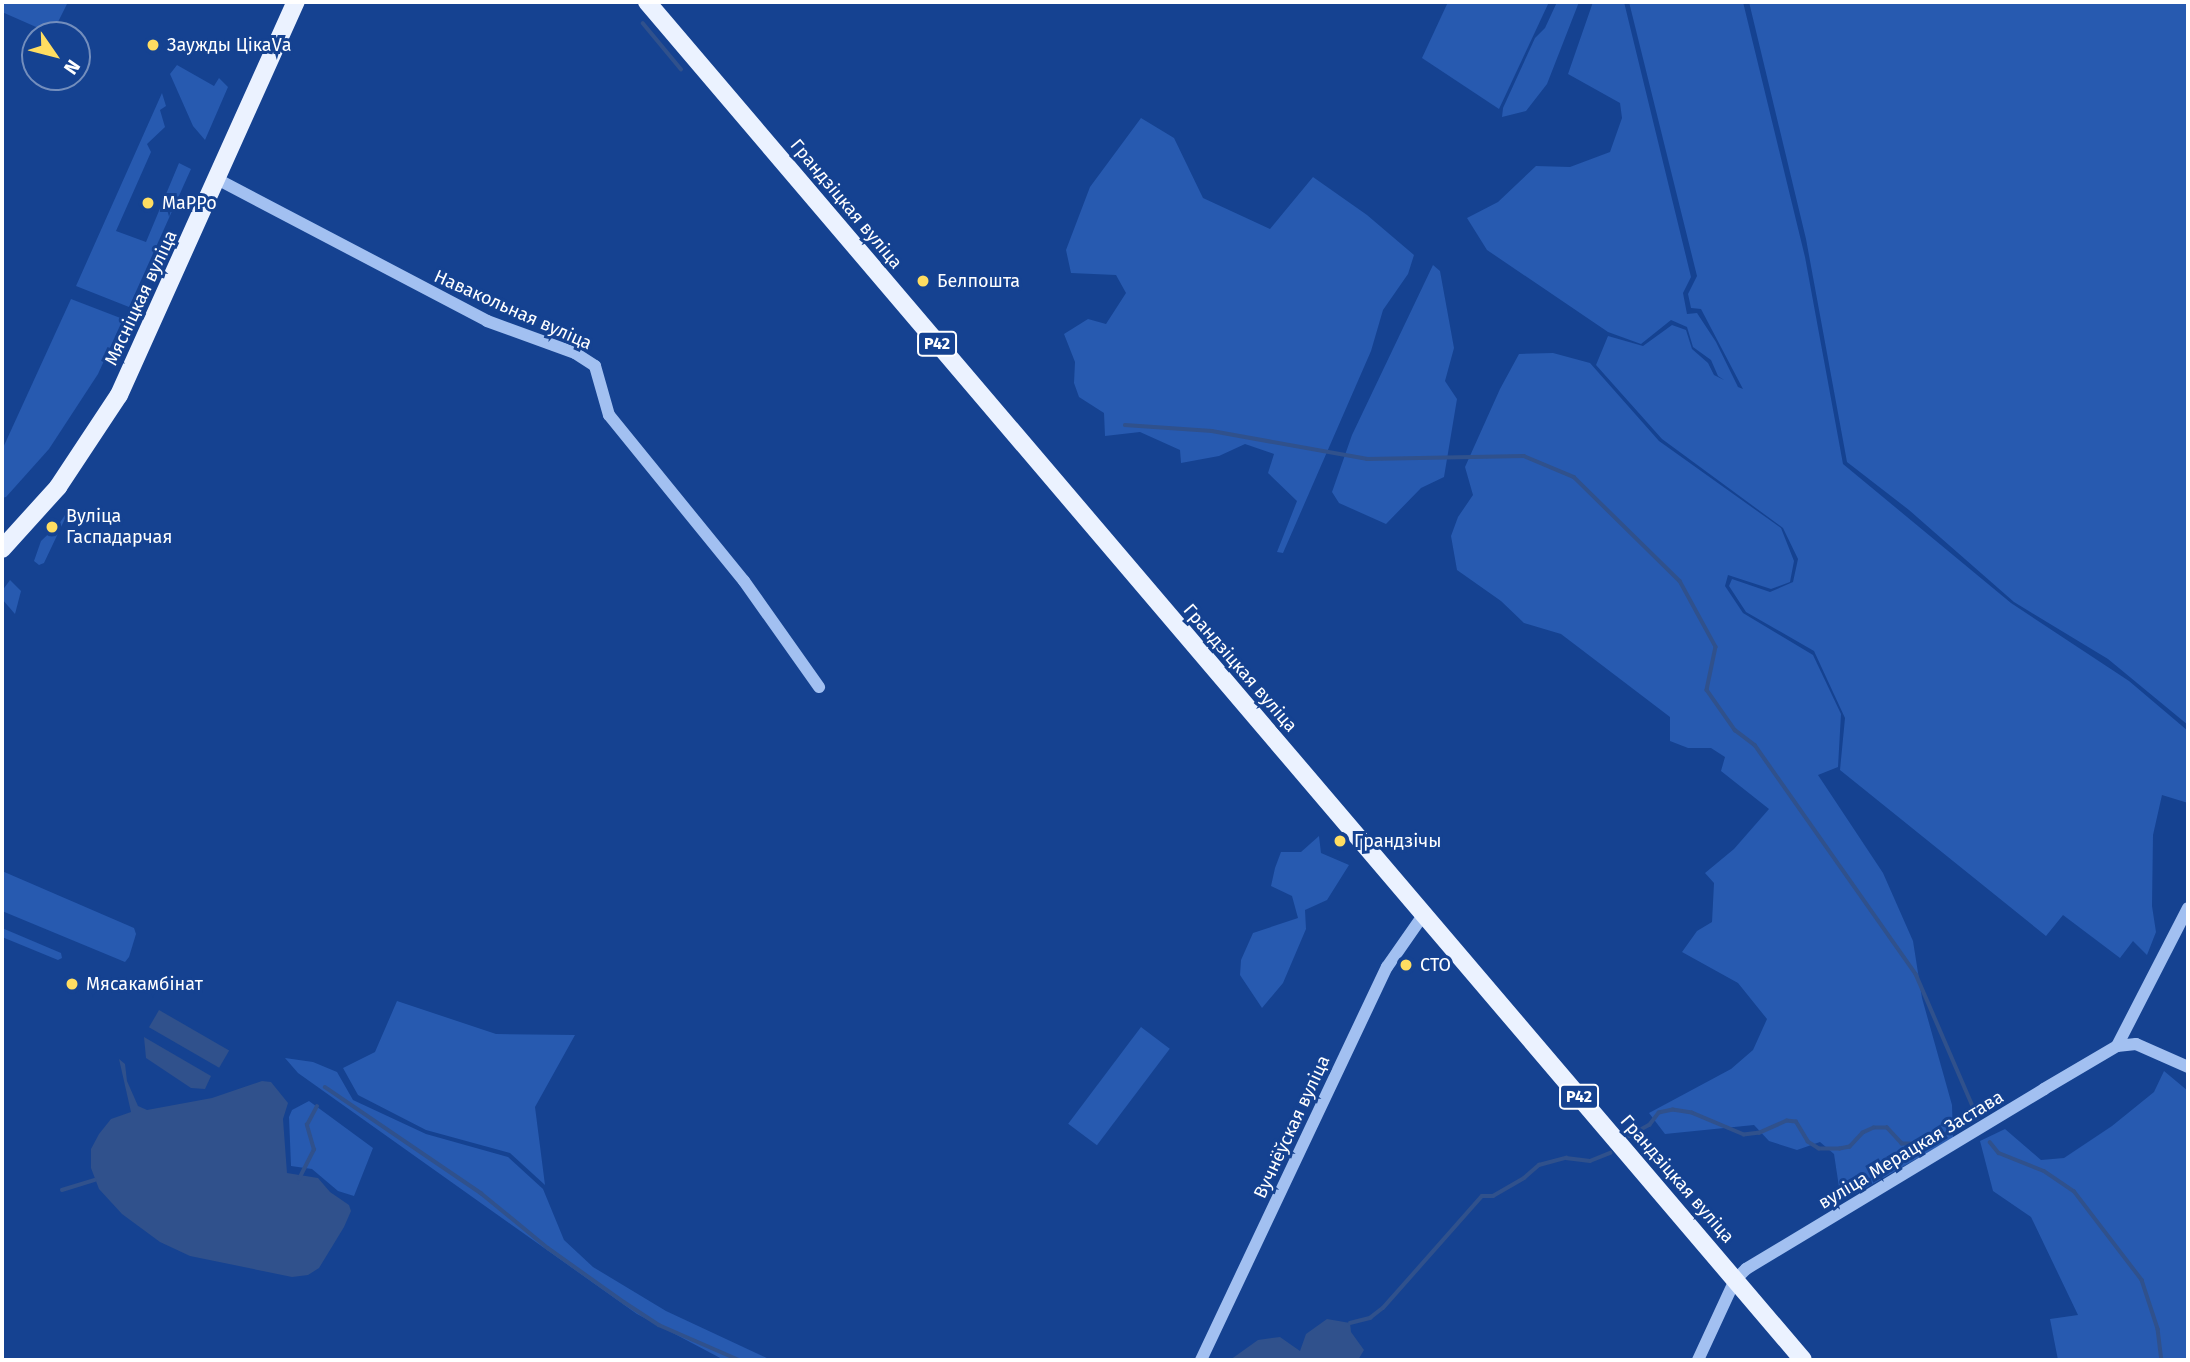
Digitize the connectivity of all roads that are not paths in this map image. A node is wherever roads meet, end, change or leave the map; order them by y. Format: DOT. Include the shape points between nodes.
graph roads {
  1 [pos="296,2"];
  2 [pos="647,2"];
  3 [pos="217,179"];
  4 [pos="2,549"];
  5 [pos="819,687"];
  6 [pos="2188,908"];
  7 [pos="1424,914"];
  8 [pos="2117,1046"];
  9 [pos="2188,1067"];
  10 [pos="1735,1280"];
  11 [pos="1201,1360"];
  12 [pos="1698,1360"];
  13 [pos="1804,1360"];
  1 -- 3 [label="main road, Мясніцкая вуліца"];
  2 -- 7 [label="main road, Грандзіцкая вуліца / Р42"];
  3 -- 4 [label="main road, Мясніцкая вуліца" via="119,395 58,487"];
  3 -- 5 [label="street, Навакольная вуліца" via="487,321 575,353 595,366 609,415 744,581"];
  6 -- 8 [label="street"];
  7 -- 10 [label="main road, Грандзіцкая вуліца / Р42"];
  7 -- 11 [label="street, Вучнёўская вуліца" via="1387,967"];
  8 -- 9 [label="street" via="2136,1044"];
  8 -- 10 [label="street, вуліца Мерацкая Застава" via="1746,1269"];
  10 -- 12 [label="street, вуліца Мерацкая Застава"];
  10 -- 13 [label="main road, Грандзіцкая вуліца / Р42"];
}
